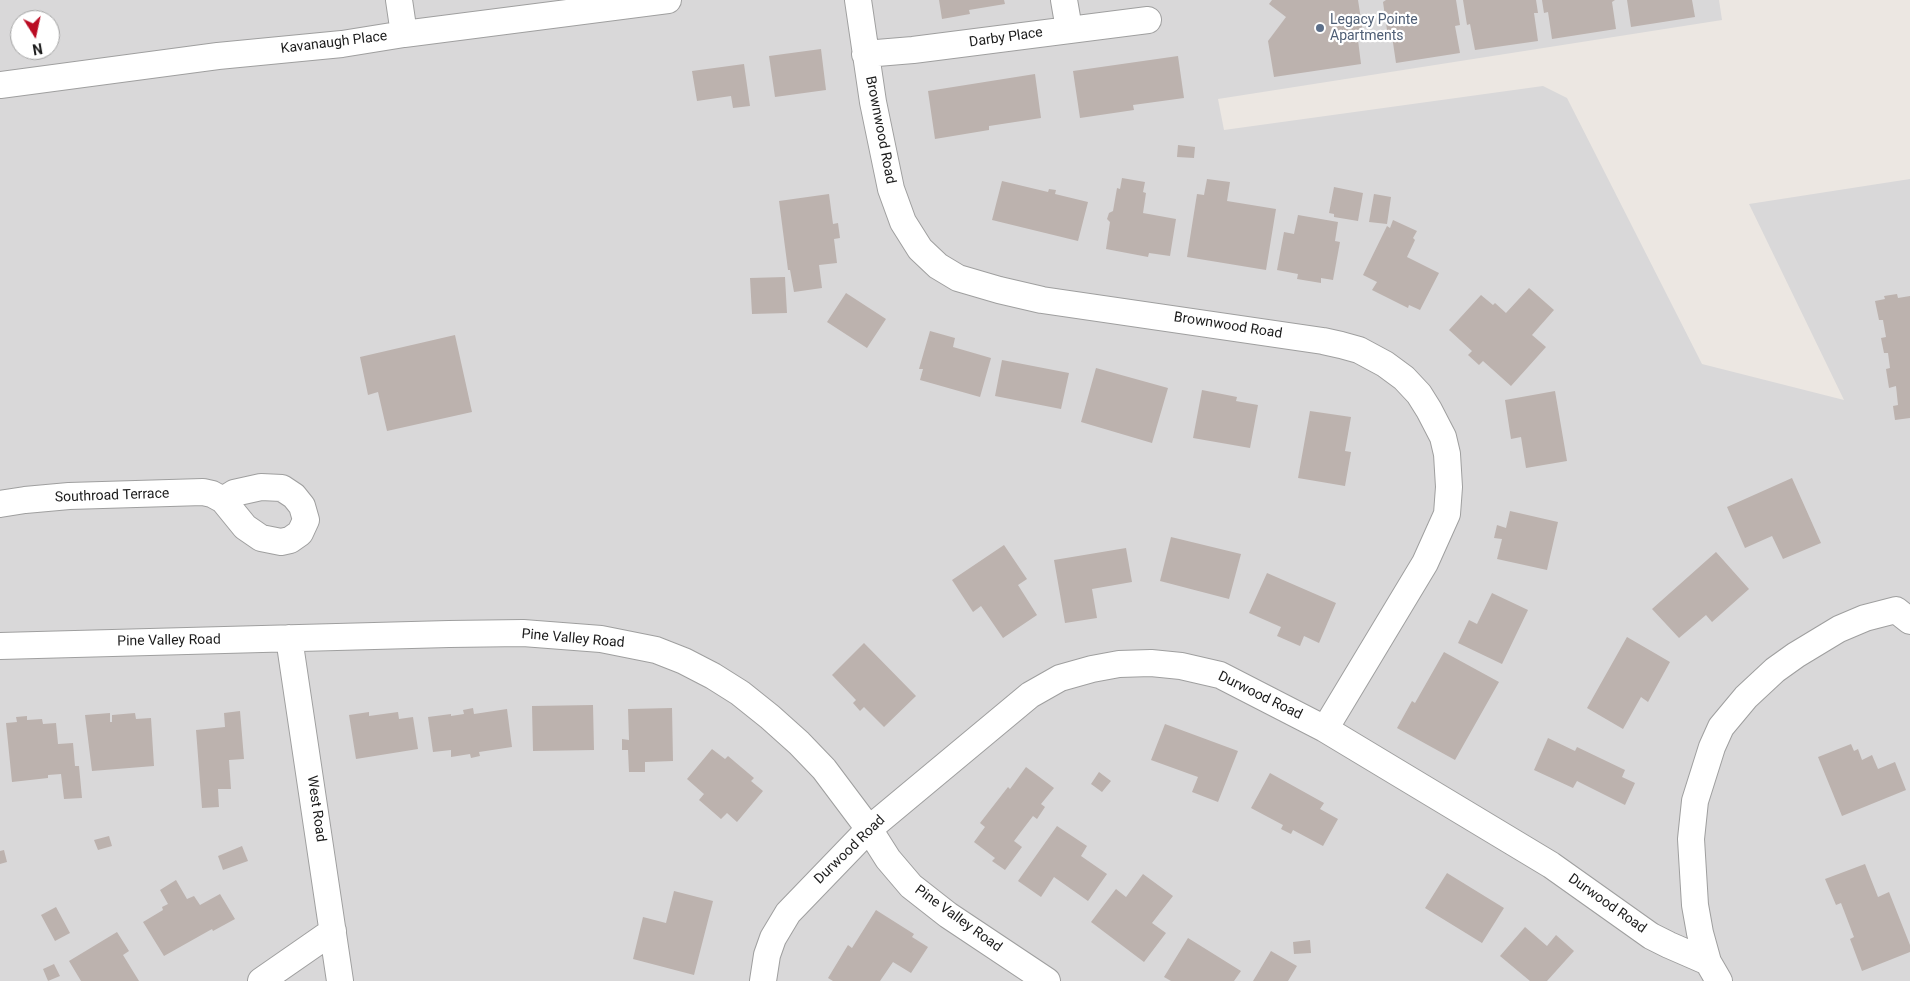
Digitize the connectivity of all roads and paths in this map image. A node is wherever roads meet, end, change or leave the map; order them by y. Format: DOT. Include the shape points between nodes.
graph roads {
  1 [pos="399,0"];
  2 [pos="668,0"];
  3 [pos="858,0"];
  4 [pos="1064,0"];
  5 [pos="1148,20"];
  6 [pos="1069,29"];
  7 [pos="404,34"];
  8 [pos="865,54"];
  9 [pos="0,85"];
  10 [pos="223,500"];
  11 [pos="0,504"];
  12 [pos="1905,612"];
  13 [pos="289,638"];
  14 [pos="0,646"];
  15 [pos="1325,729"];
  16 [pos="869,829"];
  17 [pos="333,931"];
  18 [pos="1713,971"];
  19 [pos="261,981"];
  20 [pos="340,981"];
  21 [pos="763,981"];
  22 [pos="1047,981"];
  1 -- 7 [label="street"];
  2 -- 7 [label="street, Kavanaugh Place"];
  3 -- 8 [label="street, Brownwood Road"];
  4 -- 6 [label="street"];
  5 -- 6 [label="street, Darby Place"];
  6 -- 8 [label="street, Darby Place"];
  7 -- 9 [label="street, Kavanaugh Place"];
  8 -- 15 [label="street, Brownwood Road" via="891,189 903,222 920,249 938,266 958,278 1042,300 1341,345 1359,350 1384,364 1419,394 1437,424 1447,454 1450,487 1447,514 1424,563"];
  10 -- 11 [label="street, Southroad Terrace" via="203,492 69,496"];
  12 -- 18 [label="street" via="1865,618 1839,629 1796,655 1761,681 1722,727 1712,747 1695,801 1691,839 1695,905 1700,933"];
  13 -- 14 [label="street, Pine Valley Road"];
  13 -- 16 [label="street, Pine Valley Road" via="522,634 601,639 656,650 713,676 770,717 824,769"];
  13 -- 17 [label="street, West Road"];
  15 -- 16 [label="street, Durwood Road" via="1220,675 1199,669 1151,663 1092,669 1060,678 1030,695"];
  15 -- 18 [label="street, Durwood Road" via="1551,865 1651,936"];
  16 -- 21 [label="street, Durwood Road" via="788,913 773,938"];
  16 -- 22 [label="street, Pine Valley Road" via="911,886 948,915"];
  17 -- 19 [label="street"];
  17 -- 20 [label="street, West Road"];
}
